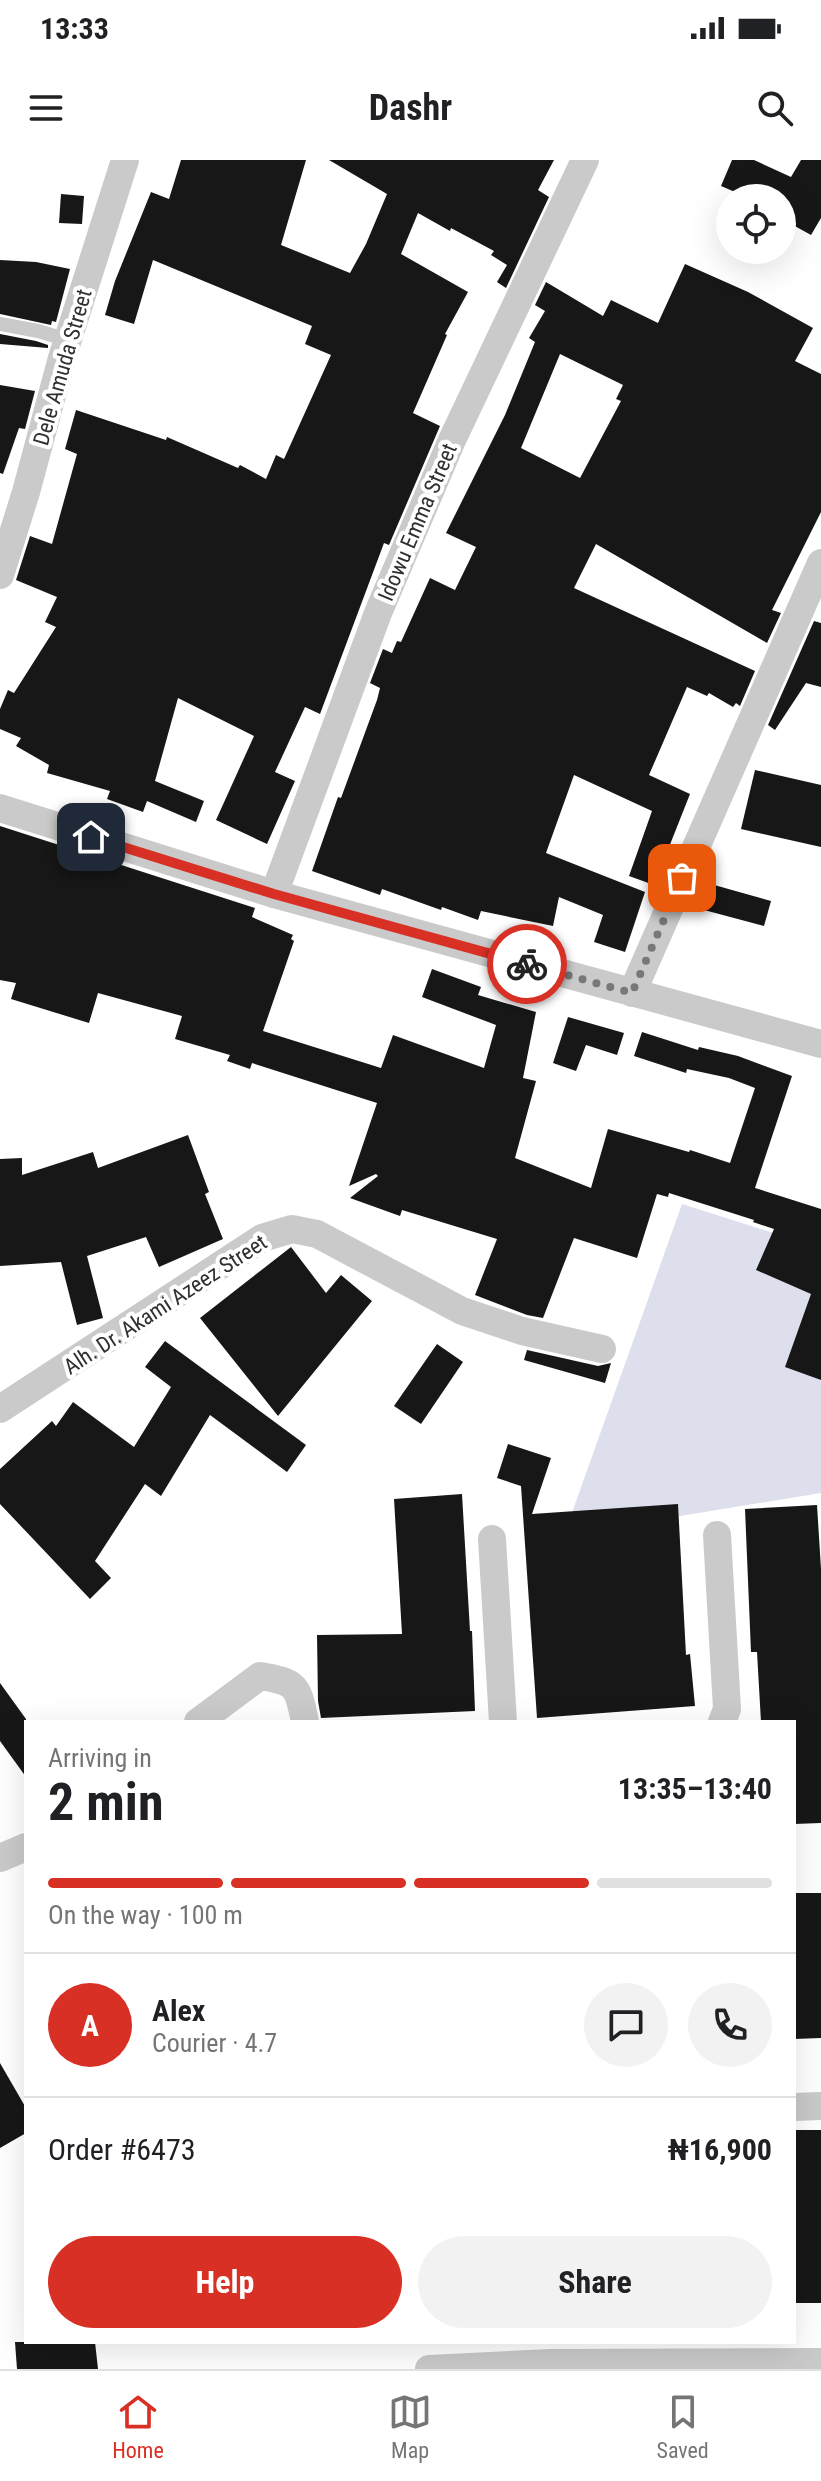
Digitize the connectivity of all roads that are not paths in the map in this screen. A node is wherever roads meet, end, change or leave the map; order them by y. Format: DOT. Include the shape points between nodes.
graph roads {
  1 [pos="125,160"];
  2 [pos="585,160"];
  3 [pos="0,324"];
  4 [pos="68,340"];
  5 [pos="821,563"];
  6 [pos="0,575"];
  7 [pos="0,808"];
  8 [pos="274,894"];
  9 [pos="632,993"];
  10 [pos="821,1044"];
  11 [pos="602,1349"];
  12 [pos="0,1409"];
  13 [pos="717,1535"];
  14 [pos="492,1539"];
  15 [pos="201,1720"];
  16 [pos="305,1720"];
  17 [pos="503,1720"];
  18 [pos="723,1720"];
  19 [pos="24,1848"];
  20 [pos="0,1858"];
  21 [pos="821,2106"];
  22 [pos="796,2107"];
  23 [pos="677,2352"];
  24 [pos="821,2362"];
  25 [pos="750,2365"];
  26 [pos="551,2366"];
  27 [pos="429,2369"];
  1 -- 4 [label="street, Dele Amuda Street"];
  2 -- 8 [label="street, Idowu Emma Street" via="452,440 378,613"];
  3 -- 4 [label="lane"];
  4 -- 6 [label="street, Dele Amuda Street"];
  5 -- 9 [label="street"];
  7 -- 8 [label="street"];
  8 -- 9 [label="street"];
  9 -- 10 [label="street"];
  11 -- 12 [label="street, Alh. Dr. Akami Azeez Street" via="462,1311 317,1234 292,1229 262,1238"];
  13 -- 18 [label="street" via="727,1709"];
  14 -- 17 [label="street"];
  15 -- 16 [label="street" via="260,1676 287,1680 300,1695"];
  19 -- 20 [label="street"];
  21 -- 22 [label="street"];
  23 -- 25 [label="street"];
  23 -- 26 [label="street"];
  24 -- 25 [label="street"];
  26 -- 27 [label="street"];
}
